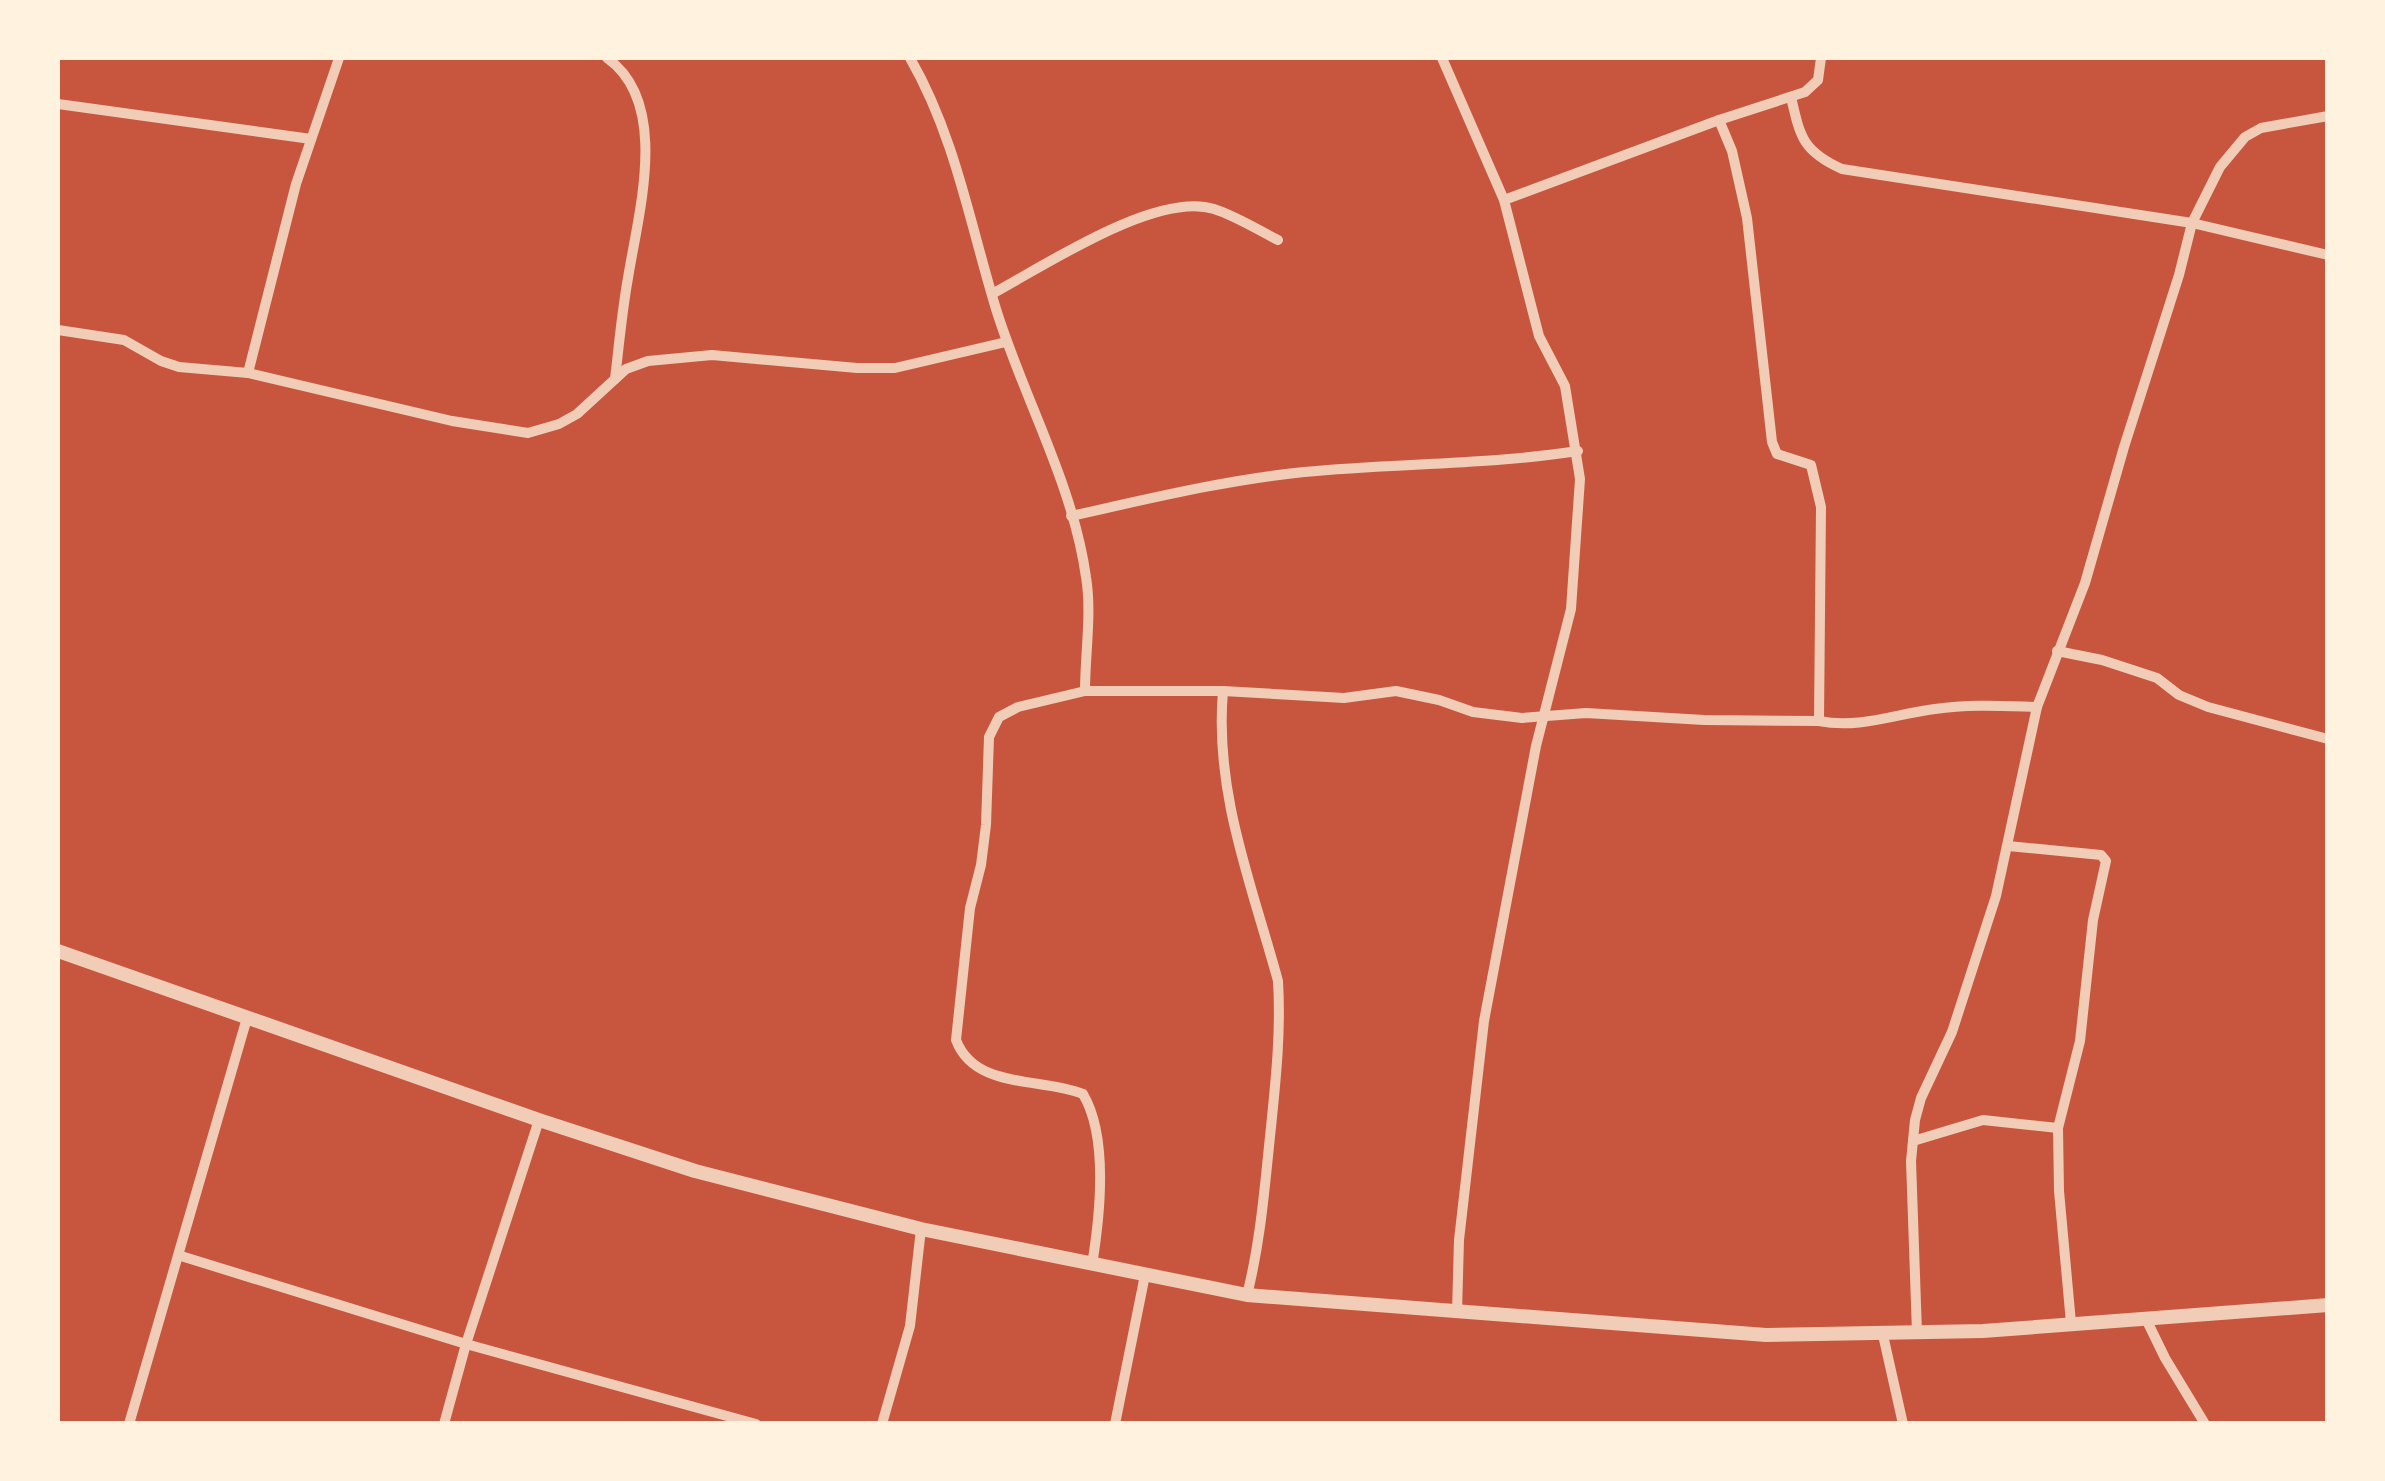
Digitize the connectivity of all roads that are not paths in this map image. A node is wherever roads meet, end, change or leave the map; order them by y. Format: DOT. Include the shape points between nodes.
graph roads {
  1 [pos="340,58"];
  2 [pos="607,58"];
  3 [pos="910,58"];
  4 [pos="1442,58"];
  5 [pos="1821,58"];
  6 [pos="1791,97"];
  7 [pos="58,104"];
  8 [pos="2328,116"];
  9 [pos="1719,120"];
  10 [pos="311,139"];
  11 [pos="1504,200"];
  12 [pos="2192,223"];
  13 [pos="1278,240"];
  14 [pos="2328,254"];
  15 [pos="992,294"];
  16 [pos="58,330"];
  17 [pos="1006,342"];
  18 [pos="248,374"];
  19 [pos="615,380"];
  20 [pos="1578,451"];
  21 [pos="1071,516"];
  22 [pos="2057,651"];
  23 [pos="1084,691"];
  24 [pos="1222,691"];
  25 [pos="2037,707"];
  26 [pos="1544,715"];
  27 [pos="1819,721"];
  28 [pos="2328,739"];
  29 [pos="2008,846"];
  30 [pos="58,951"];
  31 [pos="248,1018"];
  32 [pos="539,1120"];
  33 [pos="2058,1128"];
  34 [pos="1913,1141"];
  35 [pos="921,1229"];
  36 [pos="181,1256"];
  37 [pos="1092,1265"];
  38 [pos="1145,1275"];
  39 [pos="1247,1294"];
  40 [pos="2328,1304"];
  41 [pos="1457,1312"];
  42 [pos="2146,1319"];
  43 [pos="2072,1323"];
  44 [pos="1916,1332"];
  45 [pos="1883,1335"];
  46 [pos="466,1344"];
  47 [pos="129,1424"];
  48 [pos="444,1424"];
  49 [pos="756,1424"];
  50 [pos="882,1424"];
  51 [pos="1115,1424"];
  52 [pos="1903,1424"];
  53 [pos="2205,1424"];
  1 -- 10 [label="street"];
  2 -- 19 [label="street" via="632,86 646,157"];
  3 -- 15 [label="street" via="943,128"];
  4 -- 11 [label="street"];
  5 -- 6 [label="street" via="1816,84"];
  6 -- 9 [label="street"];
  6 -- 12 [label="street" via="1804,142 1842,169"];
  7 -- 10 [label="street"];
  8 -- 12 [label="street" via="2245,137 2220,166"];
  9 -- 11 [label="street"];
  9 -- 27 [label="street" via="1750,231 1772,442 1777,454 1811,465 1818,482"];
  10 -- 18 [label="street"];
  11 -- 20 [label="street" via="1539,336 1565,386"];
  12 -- 14 [label="street"];
  12 -- 22 [label="street" via="2085,582"];
  13 -- 15 [label="street" via="1214,209 1184,206 1123,225"];
  15 -- 17 [label="street"];
  16 -- 18 [label="street" via="124,340 179,366"];
  17 -- 19 [label="street" via="895,368 692,355 637,364"];
  17 -- 21 [label="street"];
  18 -- 19 [label="street" via="528,432 577,414"];
  20 -- 21 [label="street" via="1305,472"];
  20 -- 26 [label="street" via="1571,609"];
  21 -- 23 [label="street" via="1087,580"];
  22 -- 25 [label="street"];
  22 -- 28 [label="street" via="2157,678 2208,706"];
  23 -- 24 [label="street"];
  23 -- 37 [label="street" via="1018,707 998,718 989,736 986,825 956,1040 972,1067 1083,1094 1099,1160"];
  24 -- 26 [label="street" via="1344,698 1396,691 1474,712"];
  24 -- 39 [label="street" via="1232,826 1270,950 1280,1008 1265,1183"];
  25 -- 27 [label="street" via="1940,708 1857,725"];
  25 -- 29 [label="street"];
  26 -- 27 [label="street"];
  26 -- 41 [label="street" via="1484,1021"];
  29 -- 33 [label="street" via="2106,860 2080,1041"];
  29 -- 34 [label="street" via="1952,1032 1921,1098"];
  30 -- 31 [label="street"];
  31 -- 32 [label="street"];
  31 -- 36 [label="street"];
  32 -- 35 [label="street" via="695,1171"];
  32 -- 46 [label="street"];
  33 -- 34 [label="street" via="1983,1120"];
  33 -- 43 [label="street"];
  34 -- 44 [label="street"];
  35 -- 37 [label="street"];
  35 -- 50 [label="street" via="910,1326"];
  36 -- 46 [label="street"];
  36 -- 47 [label="street"];
  37 -- 38 [label="street"];
  38 -- 39 [label="street"];
  38 -- 51 [label="street"];
  39 -- 41 [label="street"];
  40 -- 42 [label="street"];
  41 -- 45 [label="street" via="1766,1336"];
  42 -- 43 [label="street"];
  42 -- 53 [label="street"];
  43 -- 44 [label="street"];
  44 -- 45 [label="street"];
  45 -- 52 [label="street"];
  46 -- 48 [label="street"];
  46 -- 49 [label="street"];
}
